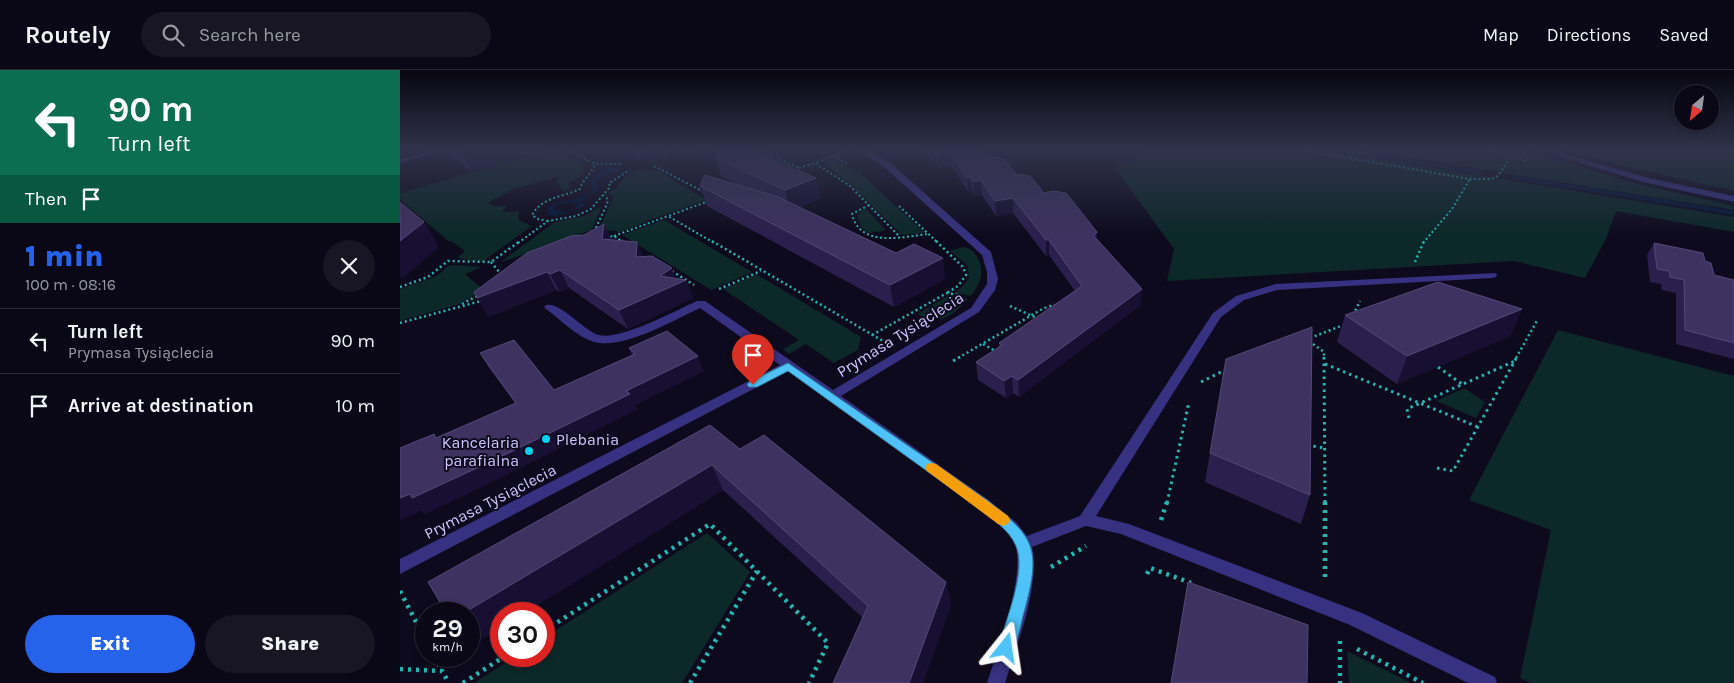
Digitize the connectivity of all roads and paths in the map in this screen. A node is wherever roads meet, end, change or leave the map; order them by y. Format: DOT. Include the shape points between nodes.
graph roads {
  1 [pos="585,179"];
  2 [pos="614,179"];
  3 [pos="679,179"];
  4 [pos="841,179"];
  5 [pos="902,179"];
  6 [pos="1470,179"];
  7 [pos="1479,179"];
  8 [pos="1641,179"];
  9 [pos="708,194"];
  10 [pos="604,195"];
  11 [pos="716,198"];
  12 [pos="1734,199"];
  13 [pos="896,203"];
  14 [pos="869,206"];
  15 [pos="668,216"];
  16 [pos="548,221"];
  17 [pos="592,234"];
  18 [pos="929,234"];
  19 [pos="614,236"];
  20 [pos="900,237"];
  21 [pos="598,238"];
  22 [pos="630,246"];
  23 [pos="491,262"];
  24 [pos="1414,265"];
  25 [pos="669,270"];
  26 [pos="762,270"];
  27 [pos="1492,275"];
  28 [pos="502,279"];
  29 [pos="400,286"];
  30 [pos="482,293"];
  31 [pos="947,293"];
  32 [pos="962,296"];
  33 [pos="1363,298"];
  34 [pos="705,299"];
  35 [pos="484,300"];
  36 [pos="1061,304"];
  37 [pos="1010,306"];
  38 [pos="457,307"];
  39 [pos="550,307"];
  40 [pos="1031,316"];
  41 [pos="1538,319"];
  42 [pos="1044,321"];
  43 [pos="400,323"];
  44 [pos="872,335"];
  45 [pos="982,344"];
  46 [pos="903,353"];
  47 [pos="1005,356"];
  48 [pos="953,361"];
  49 [pos="1515,361"];
  50 [pos="1325,364"];
  51 [pos="788,366"];
  52 [pos="1235,366"];
  53 [pos="1438,367"];
  54 [pos="1463,384"];
  55 [pos="1196,388"];
  56 [pos="1192,394"];
  57 [pos="831,398"];
  58 [pos="1420,403"];
  59 [pos="1408,418"];
  60 [pos="1478,427"];
  61 [pos="1303,444"];
  62 [pos="1324,448"];
  63 [pos="1438,468"];
  64 [pos="1085,520"];
  65 [pos="1159,525"];
  66 [pos="1023,544"];
  67 [pos="1089,544"];
  68 [pos="1148,561"];
  69 [pos="400,567"];
  70 [pos="1150,568"];
  71 [pos="758,571"];
  72 [pos="1047,571"];
  73 [pos="1147,574"];
  74 [pos="1195,585"];
  75 [pos="1325,587"];
  76 [pos="400,592"];
  77 [pos="415,620"];
  78 [pos="555,624"];
  79 [pos="1331,637"];
  80 [pos="1340,641"];
  81 [pos="490,666"];
  82 [pos="440,667"];
  83 [pos="400,669"];
  84 [pos="442,671"];
  85 [pos="449,683"];
  86 [pos="463,683"];
  87 [pos="690,683"];
  88 [pos="809,683"];
  89 [pos="996,683"];
  90 [pos="1340,683"];
  91 [pos="1423,683"];
  92 [pos="1488,683"];
  1 -- 16 [label="path" via="580,190 544,202 534,209 532,215"];
  2 -- 10 [label="path"];
  3 -- 9 [label="path"];
  4 -- 14 [label="path"];
  5 -- 46 [label="street, Prymasa Tysiąclecia" via="987,254 994,275 989,292 975,310"];
  6 -- 7 [label="path"];
  6 -- 24 [label="path" via="1452,210 1422,244"];
  8 -- 12 [label="street"];
  10 -- 16 [label="path" via="584,212"];
  10 -- 17 [label="path" via="607,204"];
  11 -- 15 [label="path"];
  13 -- 18 [label="path"];
  14 -- 20 [label="path"];
  14 -- 20 [label="path" via="852,214 856,227 870,236"];
  15 -- 19 [label="path"];
  15 -- 26 [label="path"];
  16 -- 23 [label="path"];
  18 -- 20 [label="path"];
  18 -- 31 [label="path" via="963,267 966,275"];
  19 -- 21 [label="path"];
  19 -- 22 [label="path"];
  23 -- 28 [label="path"];
  23 -- 29 [label="path" via="448,261 428,277"];
  25 -- 34 [label="path"];
  26 -- 34 [label="path"];
  26 -- 44 [label="path"];
  27 -- 64 [label="street" via="1276,288 1240,298 1217,315"];
  30 -- 38 [label="path"];
  31 -- 32 [label="path"];
  31 -- 44 [label="path"];
  33 -- 50 [label="path" via="1345,325 1307,339 1324,352"];
  34 -- 39 [label="street" via="607,341 596,339"];
  34 -- 51 [label="street"];
  35 -- 38 [label="path"];
  36 -- 40 [label="path" via="1044,308"];
  37 -- 40 [label="path"];
  38 -- 43 [label="path"];
  40 -- 42 [label="path"];
  40 -- 45 [label="path"];
  41 -- 49 [label="path"];
  44 -- 46 [label="path"];
  45 -- 47 [label="path"];
  45 -- 48 [label="path"];
  46 -- 57 [label="street, Prymasa Tysiąclecia"];
  49 -- 54 [label="path"];
  49 -- 60 [label="path"];
  50 -- 58 [label="path"];
  50 -- 62 [label="path"];
  51 -- 57 [label="street, Prymasa Tysiąclecia"];
  51 -- 69 [label="street, Prymasa Tysiąclecia"];
  52 -- 55 [label="path" via="1201,382"];
  53 -- 54 [label="path"];
  54 -- 58 [label="path"];
  56 -- 65 [label="path"];
  57 -- 66 [label="street, Prymasa Tysiąclecia" via="982,503 1010,526"];
  58 -- 59 [label="path" via="1407,409"];
  58 -- 60 [label="path"];
  60 -- 63 [label="path" via="1453,471"];
  61 -- 62 [label="path"];
  62 -- 75 [label="path"];
  64 -- 66 [label="street"];
  64 -- 92 [label="street" via="1123,528 1356,619"];
  66 -- 89 [label="street" via="1025,579"];
  67 -- 72 [label="path"];
  68 -- 70 [label="path"];
  70 -- 73 [label="path"];
  70 -- 74 [label="path"];
  71 -- 78 [label="path" via="710,524"];
  71 -- 87 [label="path"];
  71 -- 88 [label="path" via="828,643"];
  76 -- 77 [label="path"];
  79 -- 80 [label="path"];
  80 -- 90 [label="path"];
  80 -- 91 [label="path"];
  81 -- 86 [label="path"];
  82 -- 84 [label="path"];
  83 -- 84 [label="path"];
  84 -- 85 [label="path"];
}
